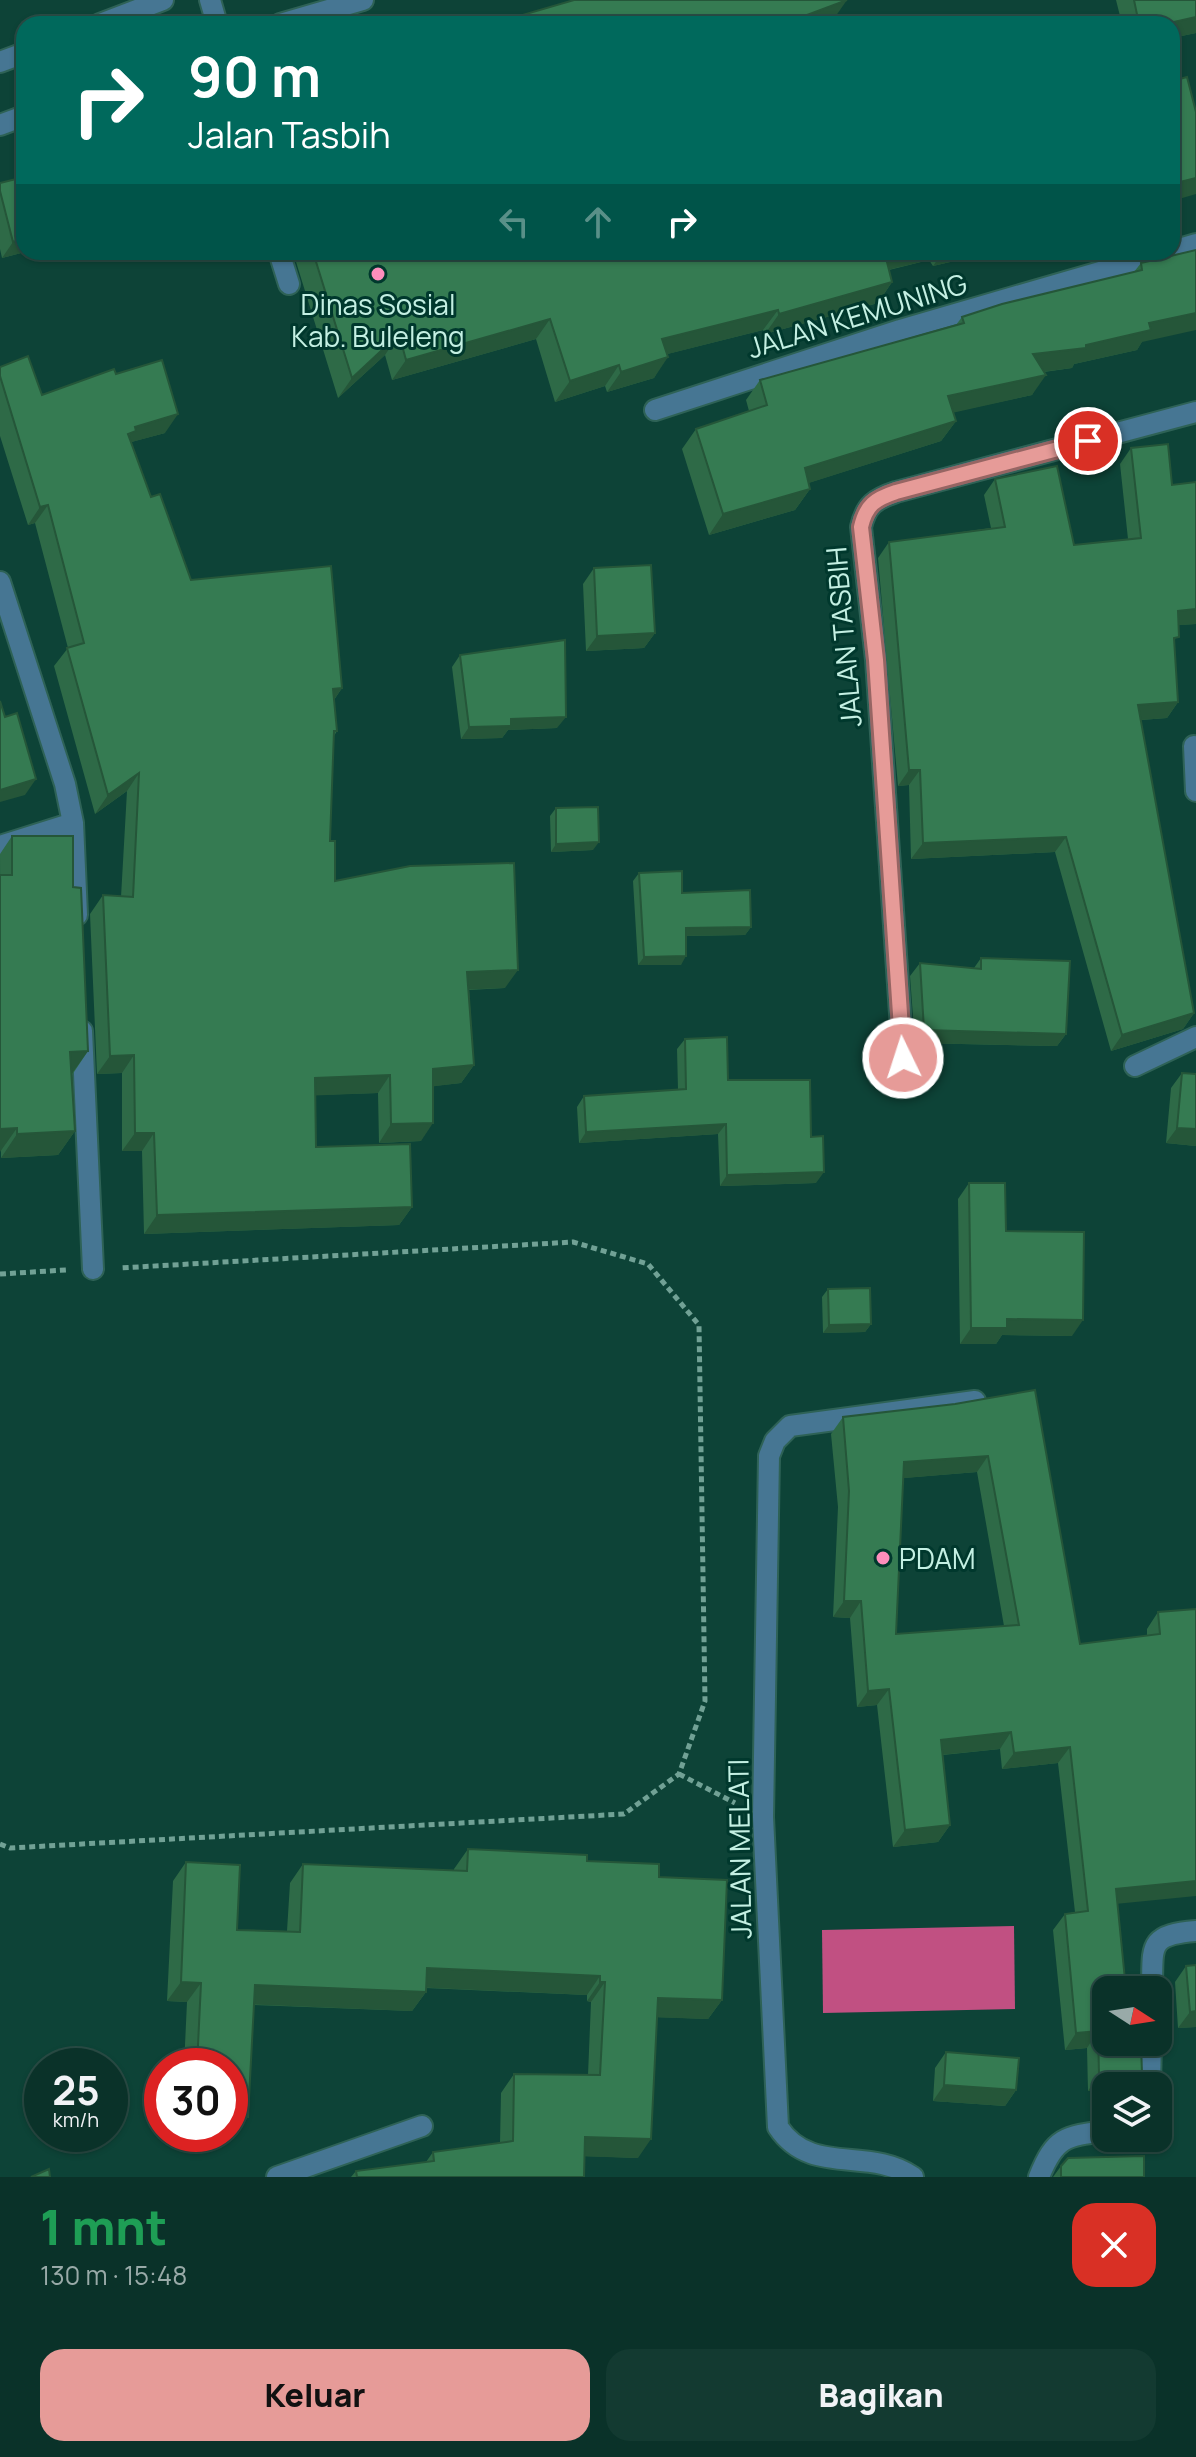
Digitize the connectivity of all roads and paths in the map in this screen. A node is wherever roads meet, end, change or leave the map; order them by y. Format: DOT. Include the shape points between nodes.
graph roads {
  1 [pos="163,0"];
  2 [pos="363,0"];
  3 [pos="121,16"];
  4 [pos="308,16"];
  5 [pos="282,260"];
  6 [pos="1142,260"];
  7 [pos="289,284"];
  8 [pos="655,410"];
  9 [pos="1196,412"];
  10 [pos="0,582"];
  11 [pos="1194,746"];
  12 [pos="1196,791"];
  13 [pos="73,823"];
  14 [pos="0,846"];
  15 [pos="78,934"];
  16 [pos="82,1014"];
  17 [pos="1196,1037"];
  18 [pos="903,1058"];
  19 [pos="1135,1066"];
  20 [pos="93,1269"];
  21 [pos="0,1274"];
  22 [pos="975,1401"];
  23 [pos="679,1774"];
  24 [pos="763,1817"];
  25 [pos="0,1844"];
  26 [pos="1196,1931"];
  27 [pos="1152,1976"];
  28 [pos="422,2126"];
  29 [pos="1092,2133"];
  30 [pos="277,2177"];
  31 [pos="913,2177"];
  32 [pos="1039,2177"];
  1 -- 3 [label="street"];
  2 -- 4 [label="street"];
  5 -- 7 [label="street"];
  6 -- 8 [label="street, JALAN KEMUNING" via="884,335"];
  9 -- 18 [label="street, JALAN TASBIH" via="896,492 865,510 861,527 876,660"];
  10 -- 13 [label="street"];
  11 -- 12 [label="street"];
  13 -- 14 [label="street"];
  13 -- 15 [label="street"];
  16 -- 20 [label="street"];
  17 -- 19 [label="street"];
  20 -- 21 [label="path"];
  20 -- 23 [label="path" via="573,1242 648,1264 699,1325 702,1352 705,1701"];
  22 -- 24 [label="street, JALAN MELATI" via="790,1426 775,1441 769,1456"];
  23 -- 24 [label="path"];
  23 -- 25 [label="path" via="624,1814 10,1848"];
  24 -- 31 [label="street, JALAN MELATI" via="778,2127 788,2144 808,2156 898,2166"];
  26 -- 27 [label="street" via="1158,1939"];
  28 -- 30 [label="street"];
  29 -- 32 [label="street" via="1057,2144"];
}
